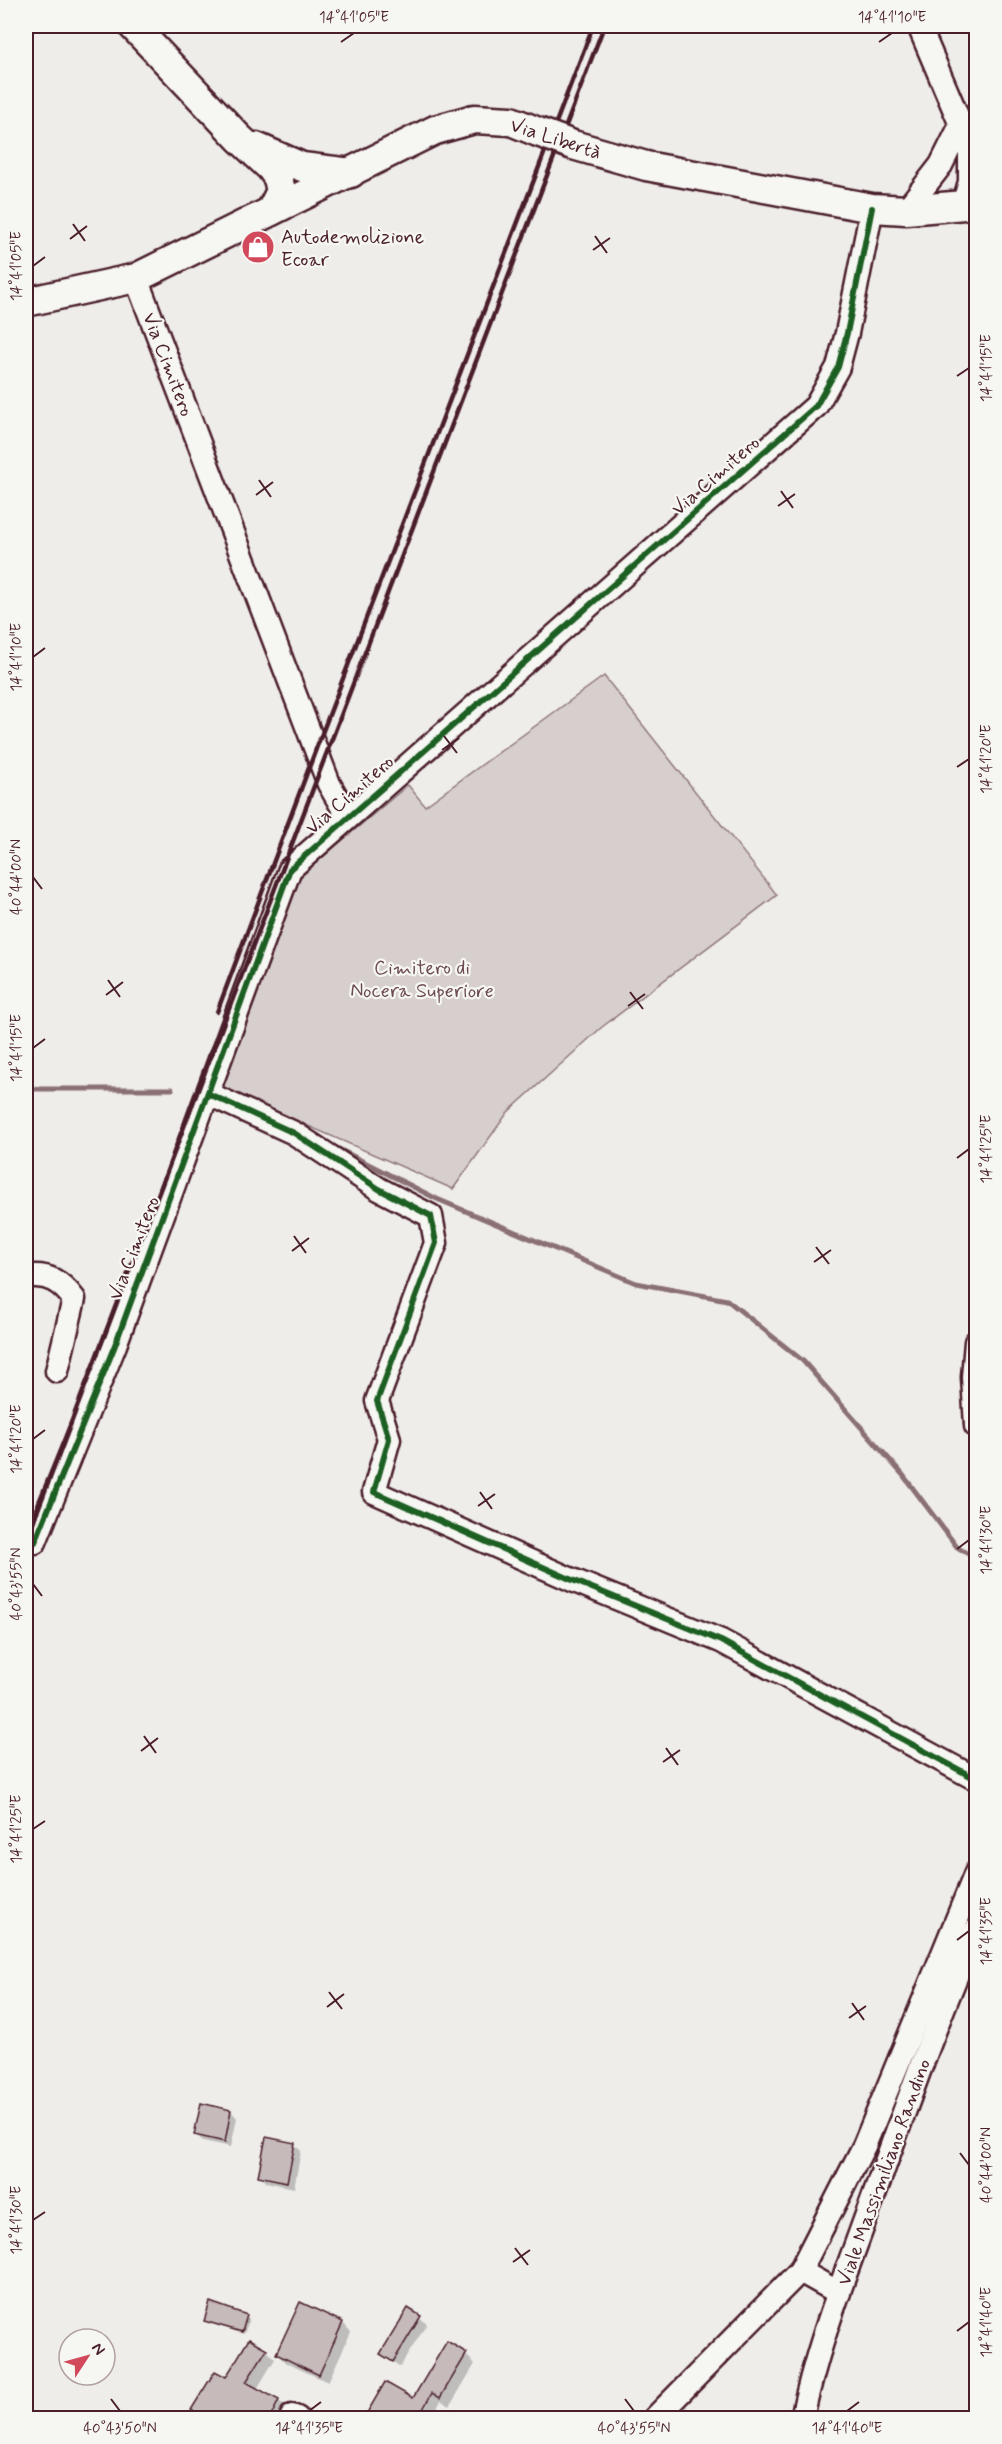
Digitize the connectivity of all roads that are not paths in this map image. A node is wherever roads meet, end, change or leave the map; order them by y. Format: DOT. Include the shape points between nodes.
graph roads {
  1 [pos="133,26"];
  2 [pos="919,26"];
  3 [pos="239,138"];
  4 [pos="965,138"];
  5 [pos="351,173"];
  6 [pos="970,205"];
  7 [pos="872,208"];
  8 [pos="906,210"];
  9 [pos="271,211"];
  10 [pos="136,278"];
  11 [pos="26,302"];
  12 [pos="348,817"];
  13 [pos="209,1094"];
  14 [pos="29,1276"];
  15 [pos="976,1342"];
  16 [pos="57,1371"];
  17 [pos="976,1426"];
  18 [pos="35,1542"];
  19 [pos="976,1779"];
  20 [pos="976,1873"];
  21 [pos="976,1930"];
  22 [pos="800,2271"];
  23 [pos="838,2293"];
  24 [pos="655,2418"];
  25 [pos="802,2418"];
  1 -- 3 [label="main road"];
  2 -- 4 [label="street"];
  3 -- 5 [label="main road" via="302,167"];
  3 -- 9 [label="main road" via="278,178 281,191"];
  4 -- 6 [label="street"];
  4 -- 8 [label="street"];
  5 -- 7 [label="main road, Via Libertà, bridge" via="435,130 474,119 511,121 573,145 646,166"];
  5 -- 9 [label="main road, Via Libertà"];
  6 -- 8 [label="main road, Via Libertà"];
  7 -- 8 [label="main road, Via Libertà"];
  7 -- 12 [label="street, Via Cimitero" via="838,368 816,406"];
  9 -- 10 [label="main road, Via Libertà"];
  10 -- 11 [label="main road, Via Libertà"];
  10 -- 12 [label="street, Via Cimitero" via="329,784"];
  12 -- 13 [label="street, Via Cimitero" via="290,869"];
  13 -- 18 [label="street, Via Cimitero"];
  13 -- 19 [label="street" via="294,1134 379,1189 431,1216 436,1243 377,1401 389,1439 374,1492 721,1641"];
  14 -- 16 [label="street" via="50,1277 74,1299"];
  15 -- 17 [label="street"];
  20 -- 22 [label="street" via="864,2146"];
  21 -- 23 [label="street, Viale Massimiliano Randino" via="942,2006"];
  22 -- 23 [label="street"];
  22 -- 24 [label="street"];
  23 -- 25 [label="street, Viale Massimiliano Randino" via="810,2378"];
}
